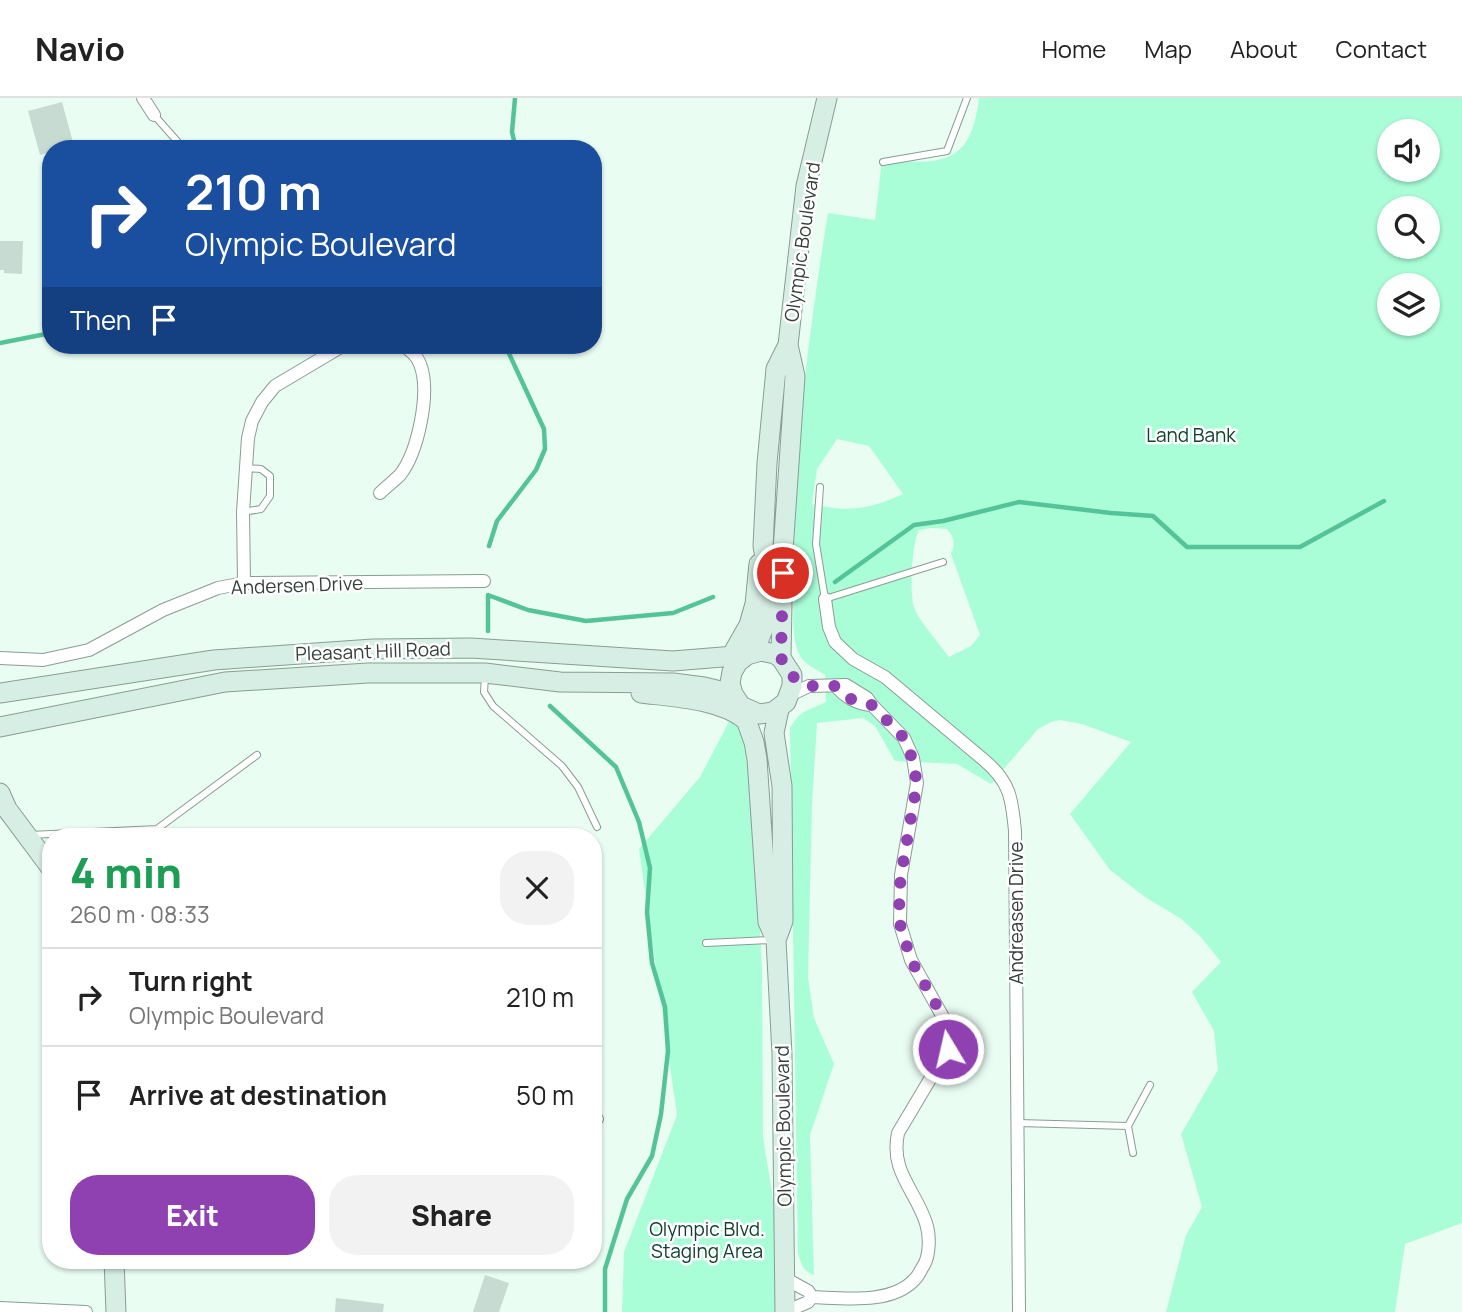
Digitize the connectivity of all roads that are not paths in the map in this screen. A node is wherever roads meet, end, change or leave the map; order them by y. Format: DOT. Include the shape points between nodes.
graph roads {
  1 [pos="143,98"];
  2 [pos="827,98"];
  3 [pos="967,98"];
  4 [pos="154,115"];
  5 [pos="176,140"];
  6 [pos="883,162"];
  7 [pos="788,345"];
  8 [pos="329,354"];
  9 [pos="413,354"];
  10 [pos="245,468"];
  11 [pos="820,487"];
  12 [pos="380,493"];
  13 [pos="243,512"];
  14 [pos="943,562"];
  15 [pos="484,581"];
  16 [pos="244,583"];
  17 [pos="825,599"];
  18 [pos="744,654"];
  19 [pos="0,658"];
  20 [pos="781,658"];
  21 [pos="485,673"];
  22 [pos="560,682"];
  23 [pos="0,693"];
  24 [pos="787,693"];
  25 [pos="740,707"];
  26 [pos="0,727"];
  27 [pos="257,755"];
  28 [pos="0,793"];
  29 [pos="597,827"];
  30 [pos="158,828"];
  31 [pos="42,834"];
  32 [pos="25,835"];
  33 [pos="42,857"];
  34 [pos="776,940"];
  35 [pos="706,943"];
  36 [pos="1150,1085"];
  37 [pos="1017,1123"];
  38 [pos="1128,1126"];
  39 [pos="1133,1153"];
  40 [pos="114,1269"];
  41 [pos="786,1279"];
  42 [pos="812,1297"];
  43 [pos="0,1308"];
  44 [pos="86,1312"];
  45 [pos="116,1312"];
  46 [pos="785,1312"];
  47 [pos="1019,1312"];
  1 -- 4 [label="street"];
  2 -- 7 [label="main road, Olympic Boulevard" via="806,186"];
  3 -- 6 [label="lane" via="947,151"];
  4 -- 5 [label="lane"];
  7 -- 18 [label="main road, Olympic Boulevard" via="776,369 763,546"];
  7 -- 20 [label="main road, Olympic Boulevard" via="795,376"];
  8 -- 10 [label="street" via="275,386 262,402 247,438"];
  9 -- 12 [label="street" via="425,383 421,421 400,474"];
  10 -- 13 [label="street"];
  10 -- 13 [label="lane" via="261,469 270,476 270,496 261,509"];
  11 -- 17 [label="lane" via="816,544"];
  13 -- 16 [label="street"];
  14 -- 17 [label="lane"];
  15 -- 16 [label="street, Andersen Drive"];
  16 -- 19 [label="street, Andersen Drive" via="163,610 89,650 43,660"];
  17 -- 37 [label="street, Andreasen Drive" via="835,642 985,760 1008,789 1015,831"];
  18 -- 20 [label="main road" via="768,652"];
  18 -- 23 [label="main road, Pleasant Hill Road" via="673,661 471,648 373,649 214,660"];
  18 -- 25 [label="main road, Olympic Boulevard" via="730,683"];
  20 -- 24 [label="main road"];
  21 -- 22 [label="main road, Pleasant Hill Road"];
  21 -- 26 [label="main road, Pleasant Hill Road" via="368,673 225,682"];
  21 -- 29 [label="lane" via="484,692 493,706 562,766"];
  22 -- 25 [label="main road" via="691,699 731,711"];
  22 -- 25 [label="main road, Pleasant Hill Road" via="704,687"];
  24 -- 25 [label="main road" via="759,714"];
  24 -- 34 [label="main road, Olympic Boulevard" via="774,733 782,786 783,921"];
  24 -- 42 [label="street" via="809,686 846,685 867,698 904,738 917,783 901,875 900,924 911,960 948,1026 948,1049 895,1145 900,1171 926,1224 927,1259 915,1280 890,1294"];
  25 -- 34 [label="main road, Olympic Boulevard" via="754,742 768,922"];
  27 -- 30 [label="lane"];
  28 -- 32 [label="main road"];
  31 -- 32 [label="lane"];
  32 -- 33 [label="main road"];
  34 -- 35 [label="lane"];
  34 -- 41 [label="main road, Olympic Boulevard"];
  36 -- 38 [label="lane"];
  37 -- 38 [label="lane"];
  37 -- 47 [label="street, Andreasen Drive"];
  38 -- 39 [label="lane"];
  40 -- 45 [label="main road"];
  41 -- 42 [label="street"];
  41 -- 46 [label="main road, Olympic Boulevard"];
  42 -- 46 [label="street"];
  43 -- 44 [label="street"];
}
